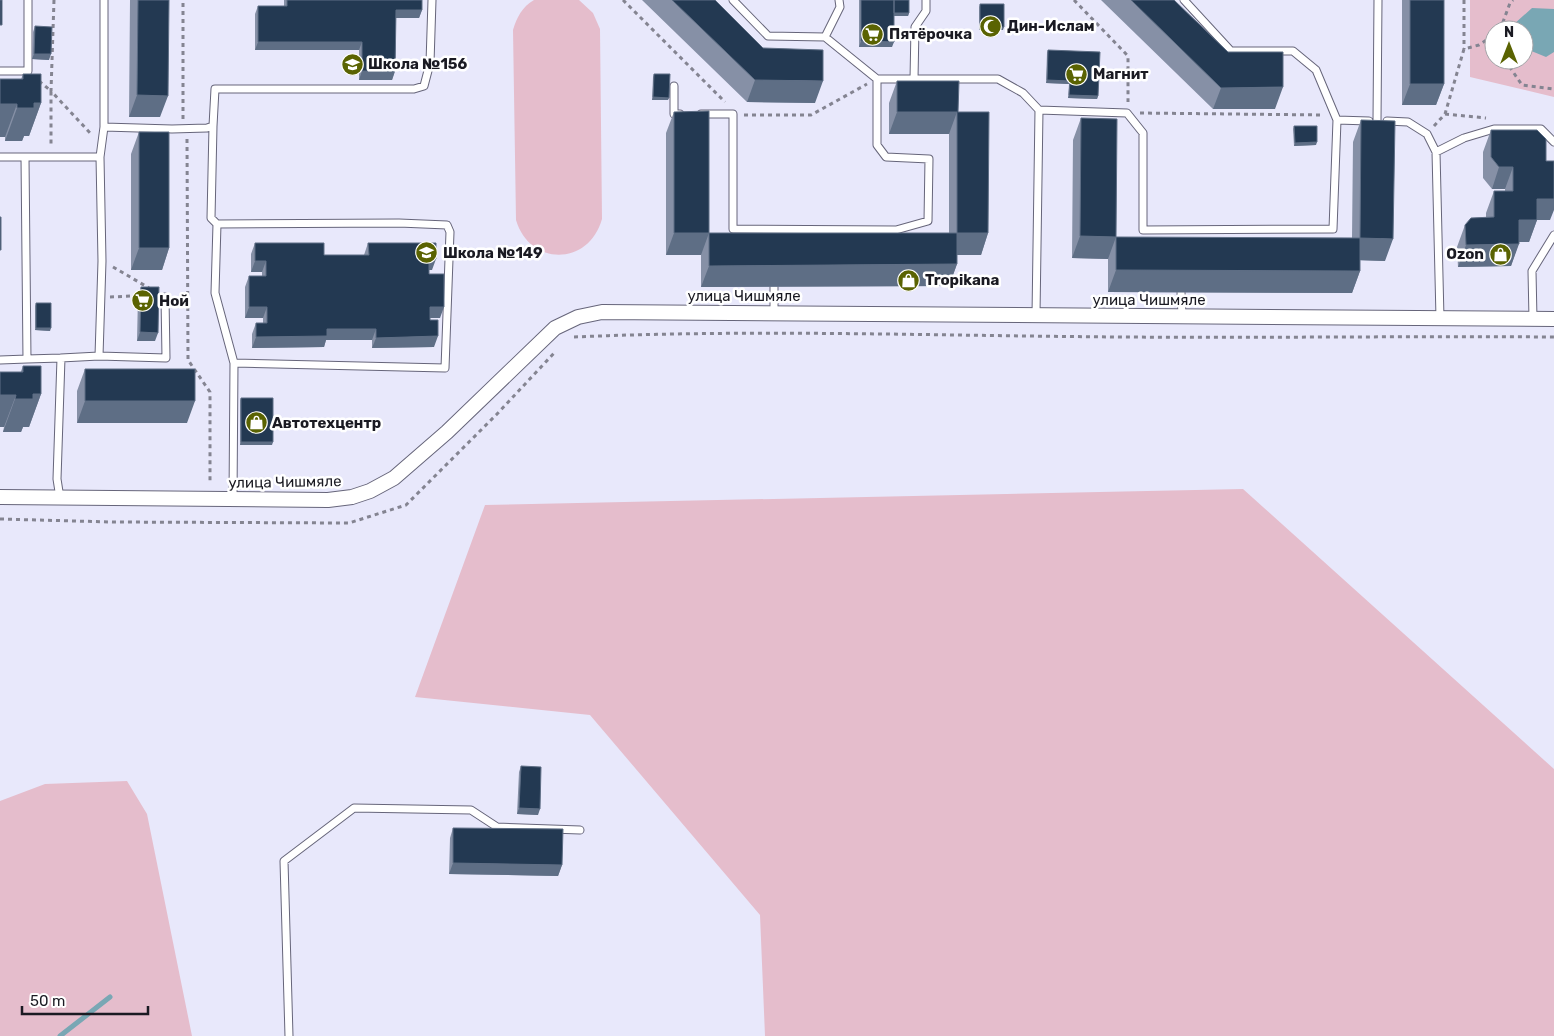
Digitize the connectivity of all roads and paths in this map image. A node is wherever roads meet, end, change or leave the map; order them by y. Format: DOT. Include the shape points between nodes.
graph roads {
  1 [pos="28,0"];
  2 [pos="54,0"];
  3 [pos="104,0"];
  4 [pos="183,0"];
  5 [pos="432,0"];
  6 [pos="623,0"];
  7 [pos="733,0"];
  8 [pos="839,0"];
  9 [pos="926,0"];
  10 [pos="1074,0"];
  11 [pos="1184,0"];
  12 [pos="1378,0"];
  13 [pos="1464,0"];
  14 [pos="1513,0"];
  15 [pos="1504,20"];
  16 [pos="825,37"];
  17 [pos="1484,42"];
  18 [pos="1464,49"];
  19 [pos="1512,70"];
  20 [pos="0,71"];
  21 [pos="28,71"];
  22 [pos="877,79"];
  23 [pos="914,79"];
  24 [pos="674,86"];
  25 [pos="1554,88"];
  26 [pos="51,91"];
  27 [pos="1039,110"];
  28 [pos="1127,113"];
  29 [pos="684,114"];
  30 [pos="694,114"];
  31 [pos="733,114"];
  32 [pos="1336,118"];
  33 [pos="1377,121"];
  34 [pos="213,126"];
  35 [pos="104,128"];
  36 [pos="187,128"];
  37 [pos="1428,134"];
  38 [pos="1554,142"];
  39 [pos="102,146"];
  40 [pos="1436,152"];
  41 [pos="0,157"];
  42 [pos="25,157"];
  43 [pos="51,157"];
  44 [pos="100,157"];
  45 [pos="217,224"];
  46 [pos="776,229"];
  47 [pos="1181,230"];
  48 [pos="1554,235"];
  49 [pos="775,238"];
  50 [pos="1181,240"];
  51 [pos="102,261"];
  52 [pos="774,287"];
  53 [pos="1182,292"];
  54 [pos="132,296"];
  55 [pos="100,297"];
  56 [pos="164,297"];
  57 [pos="774,313"];
  58 [pos="1036,315"];
  59 [pos="1182,316"];
  60 [pos="1440,318"];
  61 [pos="1533,319"];
  62 [pos="1554,319"];
  63 [pos="568,337"];
  64 [pos="1554,337"];
  65 [pos="562,344"];
  66 [pos="99,356"];
  67 [pos="61,358"];
  68 [pos="0,360"];
  69 [pos="27,360"];
  70 [pos="234,363"];
  71 [pos="210,481"];
  72 [pos="0,497"];
  73 [pos="60,498"];
  74 [pos="233,499"];
  75 [pos="0,519"];
  76 [pos="580,830"];
  77 [pos="289,1036"];
  1 -- 21 [label="lane"];
  2 -- 26 [label="path"];
  3 -- 35 [label="lane"];
  4 -- 36 [label="path" via="183,122"];
  5 -- 34 [label="lane" via="430,63 424,86 414,89 215,89"];
  6 -- 31 [label="path" via="727,104"];
  7 -- 16 [label="lane" via="768,36"];
  8 -- 16 [label="lane" via="840,7"];
  9 -- 23 [label="lane" via="926,11 915,27"];
  10 -- 28 [label="path" via="1128,56"];
  11 -- 32 [label="lane" via="1231,51 1293,51 1316,70"];
  12 -- 33 [label="lane"];
  13 -- 18 [label="path"];
  14 -- 15 [label="path"];
  16 -- 22 [label="lane"];
  17 -- 18 [label="path"];
  18 -- 37 [label="path" via="1445,114"];
  19 -- 25 [label="path" via="1522,85"];
  20 -- 21 [label="lane"];
  21 -- 26 [label="path"];
  22 -- 23 [label="lane"];
  22 -- 31 [label="path" via="812,115"];
  22 -- 46 [label="lane" via="877,145 886,157 929,159 928,221 896,230"];
  23 -- 27 [label="lane" via="998,79 1023,93"];
  24 -- 29 [label="lane" via="674,114"];
  26 -- 39 [label="path"];
  26 -- 43 [label="path"];
  27 -- 28 [label="lane"];
  27 -- 58 [label="lane"];
  28 -- 32 [label="path"];
  28 -- 47 [label="lane" via="1142,133 1143,230"];
  30 -- 31 [label="lane"];
  31 -- 46 [label="lane" via="733,229"];
  32 -- 33 [label="lane"];
  32 -- 47 [label="lane" via="1333,230"];
  33 -- 37 [label="lane" via="1408,122"];
  34 -- 36 [label="lane"];
  34 -- 45 [label="lane" via="211,218"];
  35 -- 36 [label="lane"];
  35 -- 39 [label="lane"];
  36 -- 71 [label="path" via="188,360 210,392"];
  37 -- 40 [label="lane"];
  38 -- 40 [label="lane" via="1540,129 1494,129 1464,138"];
  39 -- 44 [label="lane"];
  40 -- 60 [label="lane"];
  41 -- 42 [label="lane"];
  42 -- 43 [label="lane"];
  42 -- 69 [label="lane"];
  43 -- 44 [label="lane"];
  44 -- 51 [label="lane"];
  45 -- 70 [label="lane" via="215,293"];
  45 -- 70 [label="lane" via="400,223 447,225 450,232 445,368"];
  46 -- 49 [label="lane"];
  47 -- 50 [label="lane"];
  48 -- 61 [label="lane" via="1532,272"];
  51 -- 55 [label="lane"];
  51 -- 56 [label="path"];
  52 -- 57 [label="lane"];
  53 -- 59 [label="lane"];
  54 -- 55 [label="path"];
  55 -- 66 [label="lane"];
  56 -- 66 [label="lane" via="166,358"];
  57 -- 58 [label="street, улица Чишмяле"];
  57 -- 74 [label="street, улица Чишмяле" via="602,312 578,317 555,328 439,439 394,478 370,491 328,500"];
  58 -- 59 [label="street, улица Чишмяле"];
  59 -- 60 [label="street, улица Чишмяле"];
  60 -- 61 [label="street, улица Чишмяле"];
  61 -- 62 [label="street, улица Чишмяле"];
  63 -- 64 [label="path" via="651,334"];
  65 -- 75 [label="path" via="406,506 349,523"];
  66 -- 67 [label="lane"];
  67 -- 69 [label="lane"];
  67 -- 73 [label="lane" via="57,479"];
  68 -- 69 [label="lane"];
  70 -- 74 [label="lane"];
  72 -- 73 [label="street, улица Чишмяле"];
  73 -- 74 [label="street, улица Чишмяле"];
  76 -- 77 [label="lane" via="497,827 471,810 354,808 284,862"];
}
